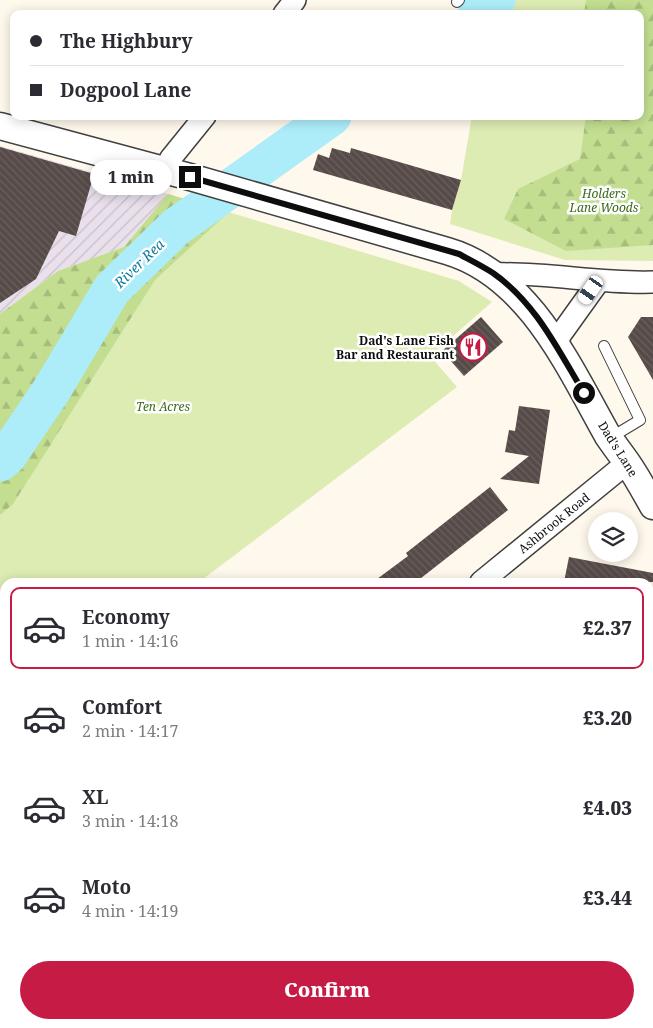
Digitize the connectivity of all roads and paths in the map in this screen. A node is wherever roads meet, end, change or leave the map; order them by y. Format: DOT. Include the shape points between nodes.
graph roads {
  1 [pos="295,0"];
  2 [pos="287,10"];
  3 [pos="201,120"];
  4 [pos="0,126"];
  5 [pos="164,171"];
  6 [pos="493,274"];
  7 [pos="599,281"];
  8 [pos="653,282"];
  9 [pos="555,345"];
  10 [pos="604,346"];
  11 [pos="610,439"];
  12 [pos="628,465"];
  13 [pos="653,506"];
  14 [pos="486,578"];
  1 -- 2 [label="street"];
  3 -- 5 [label="street"];
  4 -- 5 [label="street, Dad's Lane"];
  5 -- 6 [label="street, Dad's Lane" via="459,254"];
  6 -- 7 [label="street" via="520,273"];
  6 -- 9 [label="street, Dad's Lane" via="522,298"];
  7 -- 8 [label="street"];
  7 -- 9 [label="street"];
  9 -- 11 [label="street, Dad's Lane"];
  10 -- 11 [label="lane" via="640,420"];
  11 -- 12 [label="street, Dad's Lane"];
  12 -- 13 [label="street, Dad's Lane"];
  12 -- 14 [label="street, Ashbrook Road"];
}
